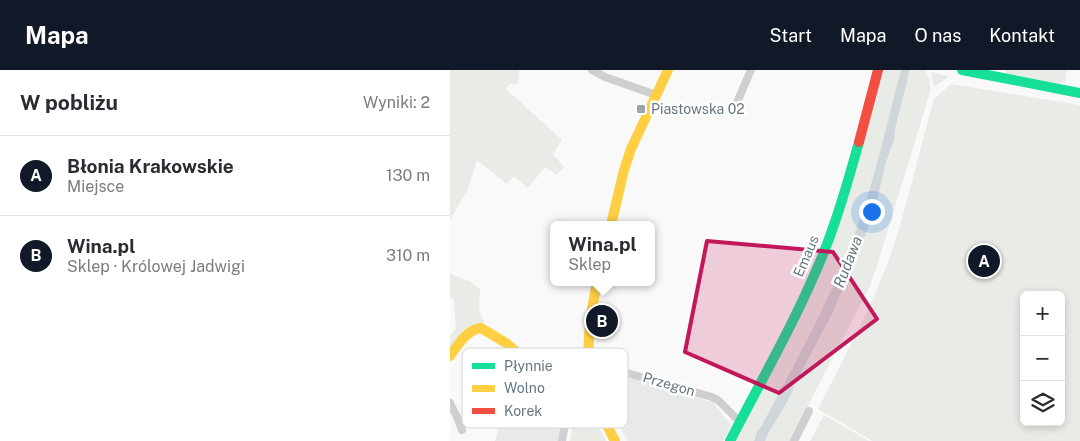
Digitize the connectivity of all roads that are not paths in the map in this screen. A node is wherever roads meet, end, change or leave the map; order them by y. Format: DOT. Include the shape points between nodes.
graph roads {
  1 [pos="592,70"];
  2 [pos="668,70"];
  3 [pos="751,70"];
  4 [pos="878,70"];
  5 [pos="962,70"];
  6 [pos="1003,74"];
  7 [pos="1080,93"];
  8 [pos="656,95"];
  9 [pos="735,107"];
  10 [pos="611,221"];
  11 [pos="596,286"];
  12 [pos="512,348"];
  13 [pos="588,348"];
  14 [pos="450,356"];
  15 [pos="628,373"];
  16 [pos="450,403"];
  17 [pos="810,411"];
  18 [pos="740,422"];
  19 [pos="564,428"];
  20 [pos="608,428"];
  21 [pos="462,430"];
  22 [pos="562,441"];
  23 [pos="615,441"];
  24 [pos="730,441"];
  25 [pos="794,441"];
  1 -- 8 [label="street"];
  2 -- 8 [label="street"];
  3 -- 9 [label="street"];
  4 -- 18 [label="street, Emaus" via="825,249"];
  5 -- 6 [label="street"];
  6 -- 7 [label="street"];
  8 -- 10 [label="street" via="627,160"];
  11 -- 13 [label="street"];
  12 -- 14 [label="street" via="477,327"];
  15 -- 18 [label="street, Przegon" via="712,397"];
  16 -- 21 [label="street"];
  17 -- 25 [label="street"];
  18 -- 24 [label="street, Emaus"];
  19 -- 22 [label="street"];
  20 -- 23 [label="street"];
}
